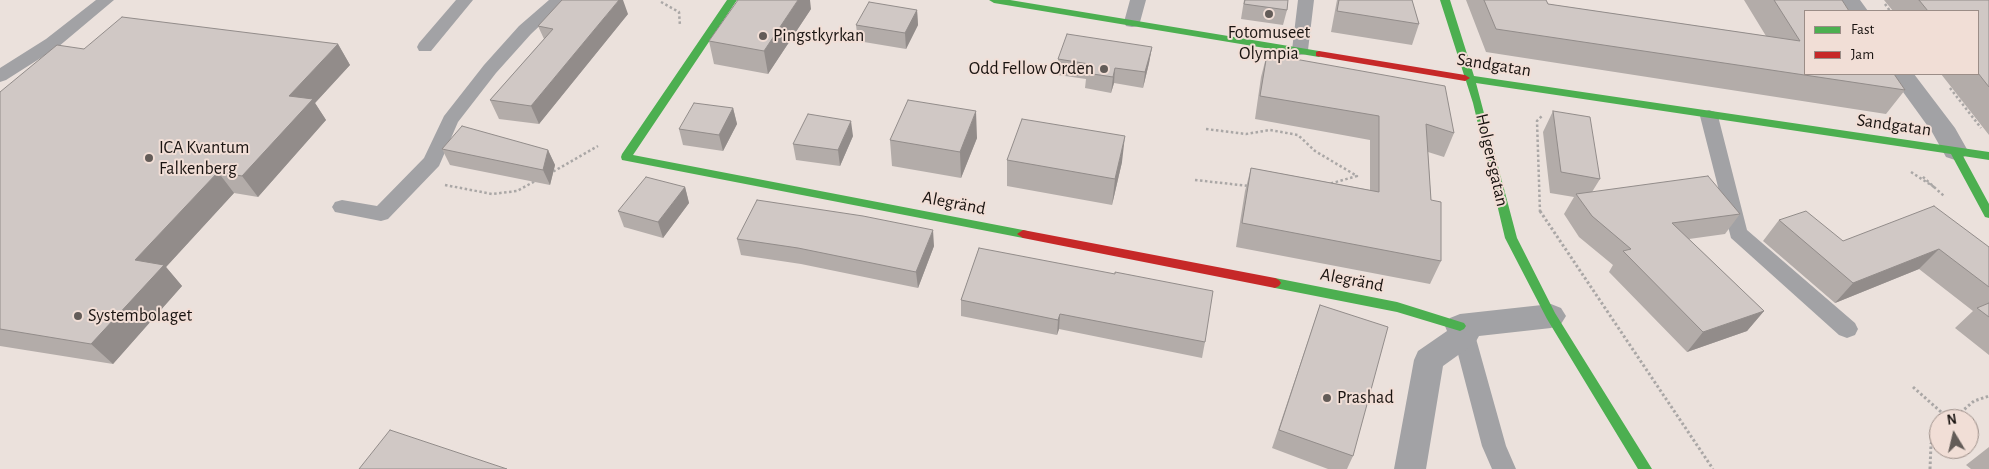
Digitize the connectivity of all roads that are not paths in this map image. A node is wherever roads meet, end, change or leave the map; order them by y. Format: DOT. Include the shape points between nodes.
graph roads {
  1 [pos="106,0"];
  2 [pos="465,0"];
  3 [pos="559,0"];
  4 [pos="732,0"];
  5 [pos="994,0"];
  6 [pos="1138,0"];
  7 [pos="1306,0"];
  8 [pos="1445,0"];
  9 [pos="1848,0"];
  10 [pos="1856,10"];
  11 [pos="1132,22"];
  12 [pos="425,47"];
  13 [pos="1300,50"];
  14 [pos="1903,75"];
  15 [pos="0,76"];
  16 [pos="1470,79"];
  17 [pos="1709,116"];
  18 [pos="1956,152"];
  19 [pos="1989,156"];
  20 [pos="342,206"];
  21 [pos="1989,214"];
  22 [pos="1551,316"];
  23 [pos="1847,329"];
  24 [pos="1462,330"];
  25 [pos="1410,469"];
  26 [pos="1504,469"];
  27 [pos="1645,469"];
  1 -- 15 [label="lane" via="52,43"];
  2 -- 12 [label="lane"];
  3 -- 20 [label="lane" via="525,30 485,76 450,120 432,161 381,214"];
  4 -- 24 [label="street, Alegränd" via="626,157 1397,307"];
  5 -- 11 [label="street, Sandgatan"];
  6 -- 11 [label="lane"];
  7 -- 13 [label="lane"];
  8 -- 16 [label="street, Holgersgatan"];
  9 -- 10 [label="street"];
  11 -- 13 [label="street, Sandgatan"];
  13 -- 16 [label="street, Sandgatan"];
  14 -- 18 [label="street"];
  16 -- 17 [label="street, Sandgatan"];
  16 -- 22 [label="street, Holgersgatan" via="1510,238"];
  17 -- 18 [label="street, Sandgatan"];
  17 -- 23 [label="lane" via="1738,233"];
  18 -- 19 [label="street, Sandgatan"];
  18 -- 21 [label="street"];
  22 -- 24 [label="street"];
  22 -- 27 [label="street, Holgersgatan"];
  24 -- 25 [label="street" via="1429,360"];
  24 -- 26 [label="lane" via="1494,446"];
}
